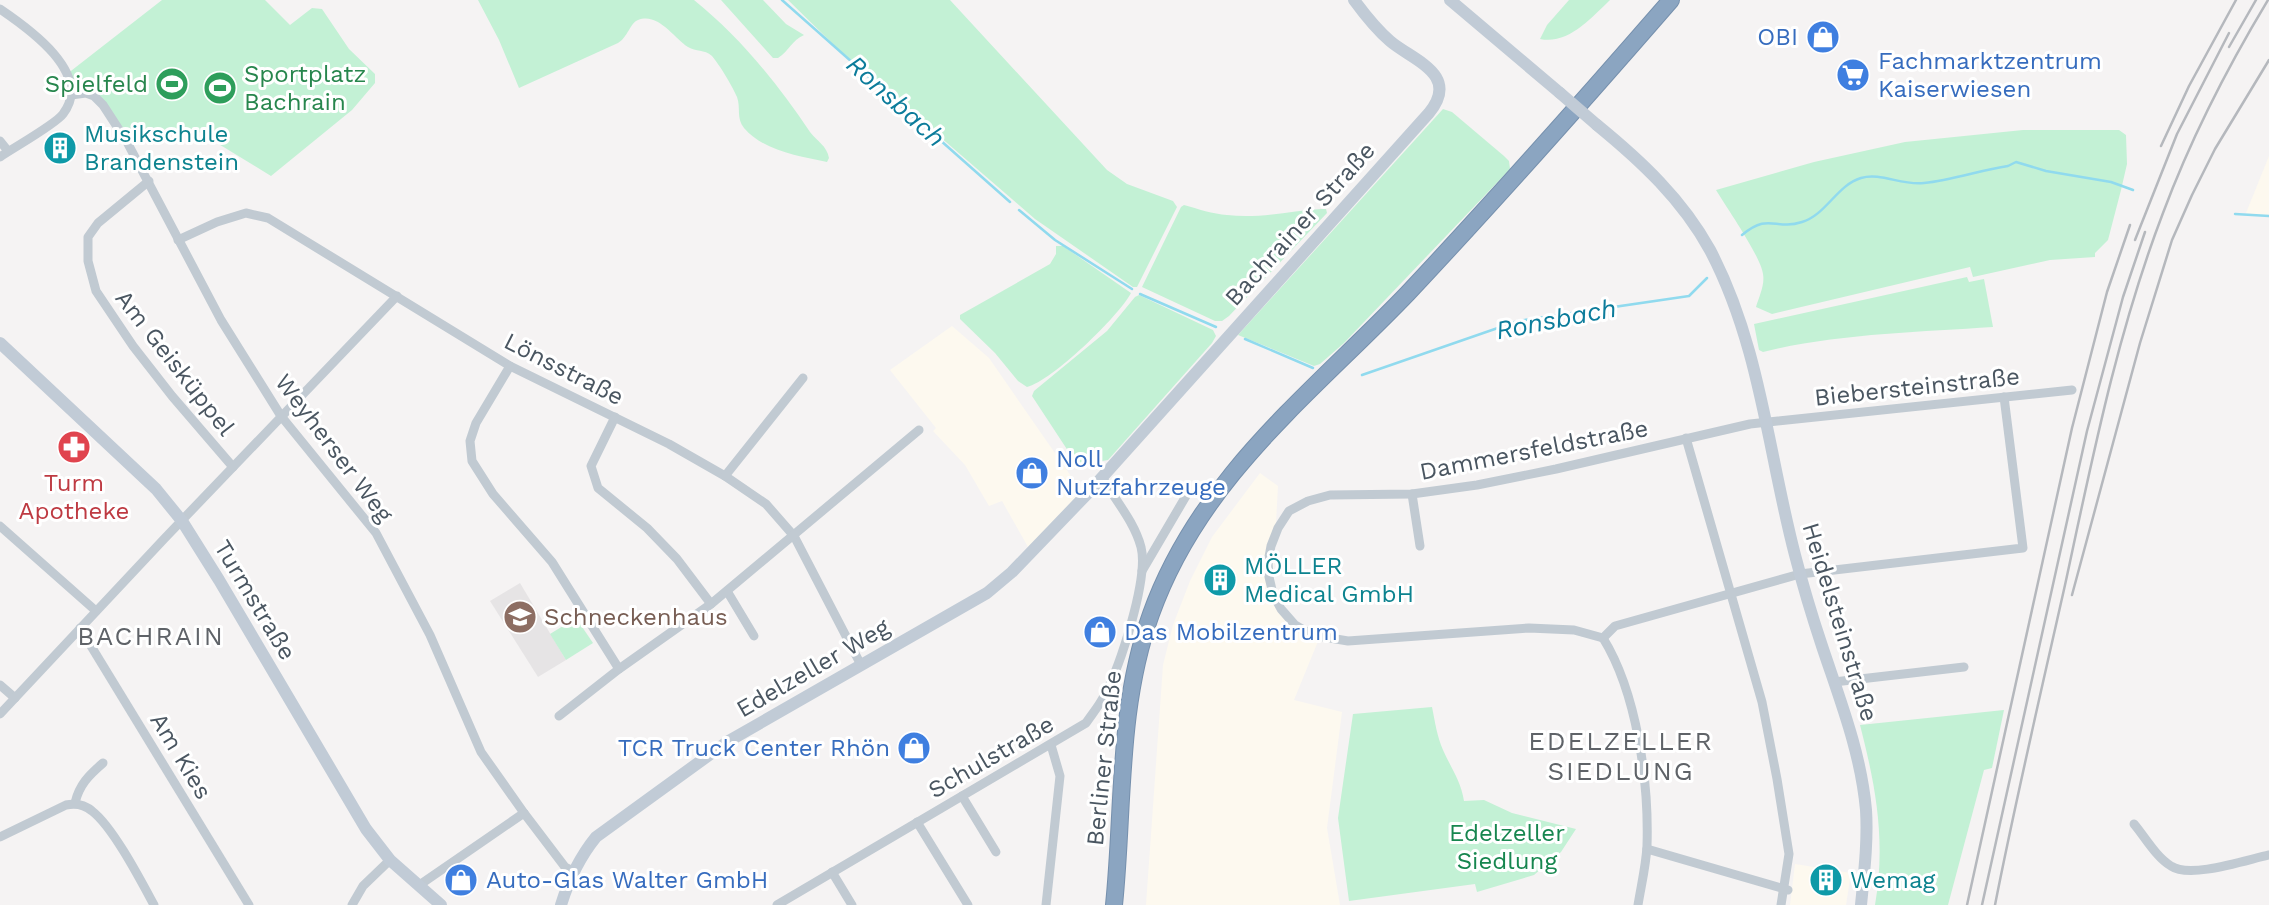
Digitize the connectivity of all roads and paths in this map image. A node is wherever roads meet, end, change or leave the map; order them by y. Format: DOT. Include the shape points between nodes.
graph roads {
  1 [pos="1354,0"];
  2 [pos="1450,0"];
  3 [pos="1671,0"];
  4 [pos="0,9"];
  5 [pos="71,95"];
  6 [pos="0,141"];
  7 [pos="4,154"];
  8 [pos="149,181"];
  9 [pos="178,240"];
  10 [pos="397,296"];
  11 [pos="0,343"];
  12 [pos="510,366"];
  13 [pos="803,378"];
  14 [pos="2072,390"];
  15 [pos="2004,397"];
  16 [pos="281,416"];
  17 [pos="615,417"];
  18 [pos="1767,423"];
  19 [pos="919,430"];
  20 [pos="1686,438"];
  21 [pos="233,467"];
  22 [pos="725,476"];
  23 [pos="1102,477"];
  24 [pos="1412,494"];
  25 [pos="1186,496"];
  26 [pos="182,521"];
  27 [pos="0,526"];
  28 [pos="794,536"];
  29 [pos="1420,546"];
  30 [pos="1142,573"];
  31 [pos="1800,575"];
  32 [pos="727,591"];
  33 [pos="1729,594"];
  34 [pos="711,604"];
  35 [pos="96,611"];
  36 [pos="80,628"];
  37 [pos="754,636"];
  38 [pos="1603,638"];
  39 [pos="861,665"];
  40 [pos="1964,667"];
  41 [pos="619,669"];
  42 [pos="1834,682"];
  43 [pos="0,685"];
  44 [pos="15,698"];
  45 [pos="0,714"];
  46 [pos="559,716"];
  47 [pos="1051,745"];
  48 [pos="103,764"];
  49 [pos="962,796"];
  50 [pos="75,803"];
  51 [pos="524,813"];
  52 [pos="917,822"];
  53 [pos="2134,824"];
  54 [pos="0,837"];
  55 [pos="1647,849"];
  56 [pos="996,852"];
  57 [pos="2269,855"];
  58 [pos="390,860"];
  59 [pos="573,871"];
  60 [pos="832,872"];
  61 [pos="418,886"];
  62 [pos="1787,890"];
  63 [pos="154,905"];
  64 [pos="249,905"];
  65 [pos="352,905"];
  66 [pos="441,905"];
  67 [pos="561,905"];
  68 [pos="777,905"];
  69 [pos="852,905"];
  70 [pos="968,905"];
  71 [pos="1046,905"];
  72 [pos="1114,905"];
  73 [pos="1638,905"];
  74 [pos="1781,905"];
  75 [pos="1861,905"];
  1 -- 23 [label="main road, Bachrainer Straße" via="1387,38 1434,73 1438,94 1433,108"];
  2 -- 18 [label="main road, Heidelsteinstraße, bridge" via="1657,179 1698,229 1732,298"];
  3 -- 72 [label="highway, Berliner Straße" via="1487,209 1233,471 1185,538 1149,618 1136,666 1127,716"];
  4 -- 5 [label="street" via="56,55 67,74"];
  5 -- 7 [label="street" via="63,115"];
  5 -- 8 [label="street, Weyherser Weg" via="86,93 103,105"];
  6 -- 7 [label="street"];
  8 -- 9 [label="street, Weyherser Weg"];
  8 -- 21 [label="street, Am Geisküppel" via="98,223 88,237 93,281 133,346"];
  9 -- 10 [label="street, Lönsstraße" via="246,213 268,218"];
  9 -- 16 [label="street, Weyherser Weg"];
  10 -- 12 [label="street, Lönsstraße"];
  10 -- 16 [label="street"];
  11 -- 26 [label="main road, Turmstraße" via="156,489"];
  12 -- 17 [label="street, Lönsstraße"];
  12 -- 41 [label="street" via="476,423 470,441 472,461 493,495 552,562"];
  13 -- 22 [label="street"];
  14 -- 15 [label="street, Biebersteinstraße"];
  15 -- 18 [label="street, Biebersteinstraße"];
  15 -- 31 [label="street" via="2023,548"];
  16 -- 21 [label="street"];
  16 -- 51 [label="street, Weyherser Weg" via="376,533 430,635 481,752"];
  17 -- 22 [label="street, Lönsstraße"];
  17 -- 34 [label="street" via="591,466 598,488 647,528"];
  18 -- 20 [label="street, Dammersfeldstraße"];
  18 -- 31 [label="main road, Heidelsteinstraße"];
  19 -- 28 [label="street"];
  20 -- 24 [label="street, Dammersfeldstraße" via="1556,470"];
  20 -- 33 [label="street"];
  21 -- 26 [label="street"];
  22 -- 28 [label="street, Lönsstraße" via="766,504"];
  23 -- 30 [label="street, Schulstraße" via="1141,548"];
  23 -- 39 [label="main road, Edelzeller Weg" via="987,593"];
  24 -- 29 [label="street"];
  24 -- 38 [label="street, Dammersfeldstraße" via="1330,495 1289,511 1278,528 1268,562 1273,594 1295,625 1312,635 1348,641 1529,628 1573,630"];
  25 -- 30 [label="street, Schulstraße"];
  26 -- 35 [label="street"];
  26 -- 58 [label="main road, Turmstraße" via="366,829"];
  27 -- 35 [label="street"];
  28 -- 32 [label="street"];
  28 -- 39 [label="street, Lönsstraße"];
  30 -- 47 [label="street, Schulstraße" via="1136,605 1104,697 1086,723"];
  31 -- 33 [label="street"];
  31 -- 42 [label="main road, Heidelsteinstraße"];
  32 -- 34 [label="street"];
  32 -- 37 [label="street"];
  33 -- 38 [label="street" via="1615,626"];
  33 -- 62 [label="street" via="1762,702 1789,854"];
  34 -- 41 [label="street"];
  35 -- 36 [label="street"];
  36 -- 44 [label="street"];
  36 -- 64 [label="street, Am Kies"];
  38 -- 55 [label="street" via="1616,659 1638,742 1646,794"];
  39 -- 59 [label="main road, Edelzeller Weg" via="700,761 596,837"];
  40 -- 42 [label="street"];
  41 -- 46 [label="street"];
  42 -- 75 [label="main road, Heidelsteinstraße" via="1859,762 1866,810"];
  43 -- 44 [label="street"];
  44 -- 45 [label="street"];
  47 -- 49 [label="street, Schulstraße"];
  47 -- 71 [label="street" via="1060,776"];
  48 -- 50 [label="street" via="78,790"];
  49 -- 52 [label="street, Schulstraße"];
  49 -- 56 [label="street"];
  50 -- 54 [label="street"];
  50 -- 63 [label="street" via="91,809 105,825"];
  51 -- 59 [label="street, Weyherser Weg" via="565,867"];
  51 -- 61 [label="street"];
  52 -- 60 [label="street, Schulstraße"];
  52 -- 70 [label="street"];
  53 -- 57 [label="street" via="2176,869 2200,870"];
  55 -- 62 [label="street"];
  55 -- 73 [label="street"];
  58 -- 61 [label="main road, Turmstraße"];
  58 -- 65 [label="street" via="363,886"];
  59 -- 67 [label="main road, Edelzeller Weg"];
  60 -- 68 [label="street, Schulstraße"];
  60 -- 69 [label="street"];
  61 -- 66 [label="main road, Turmstraße"];
  62 -- 74 [label="street"];
}
